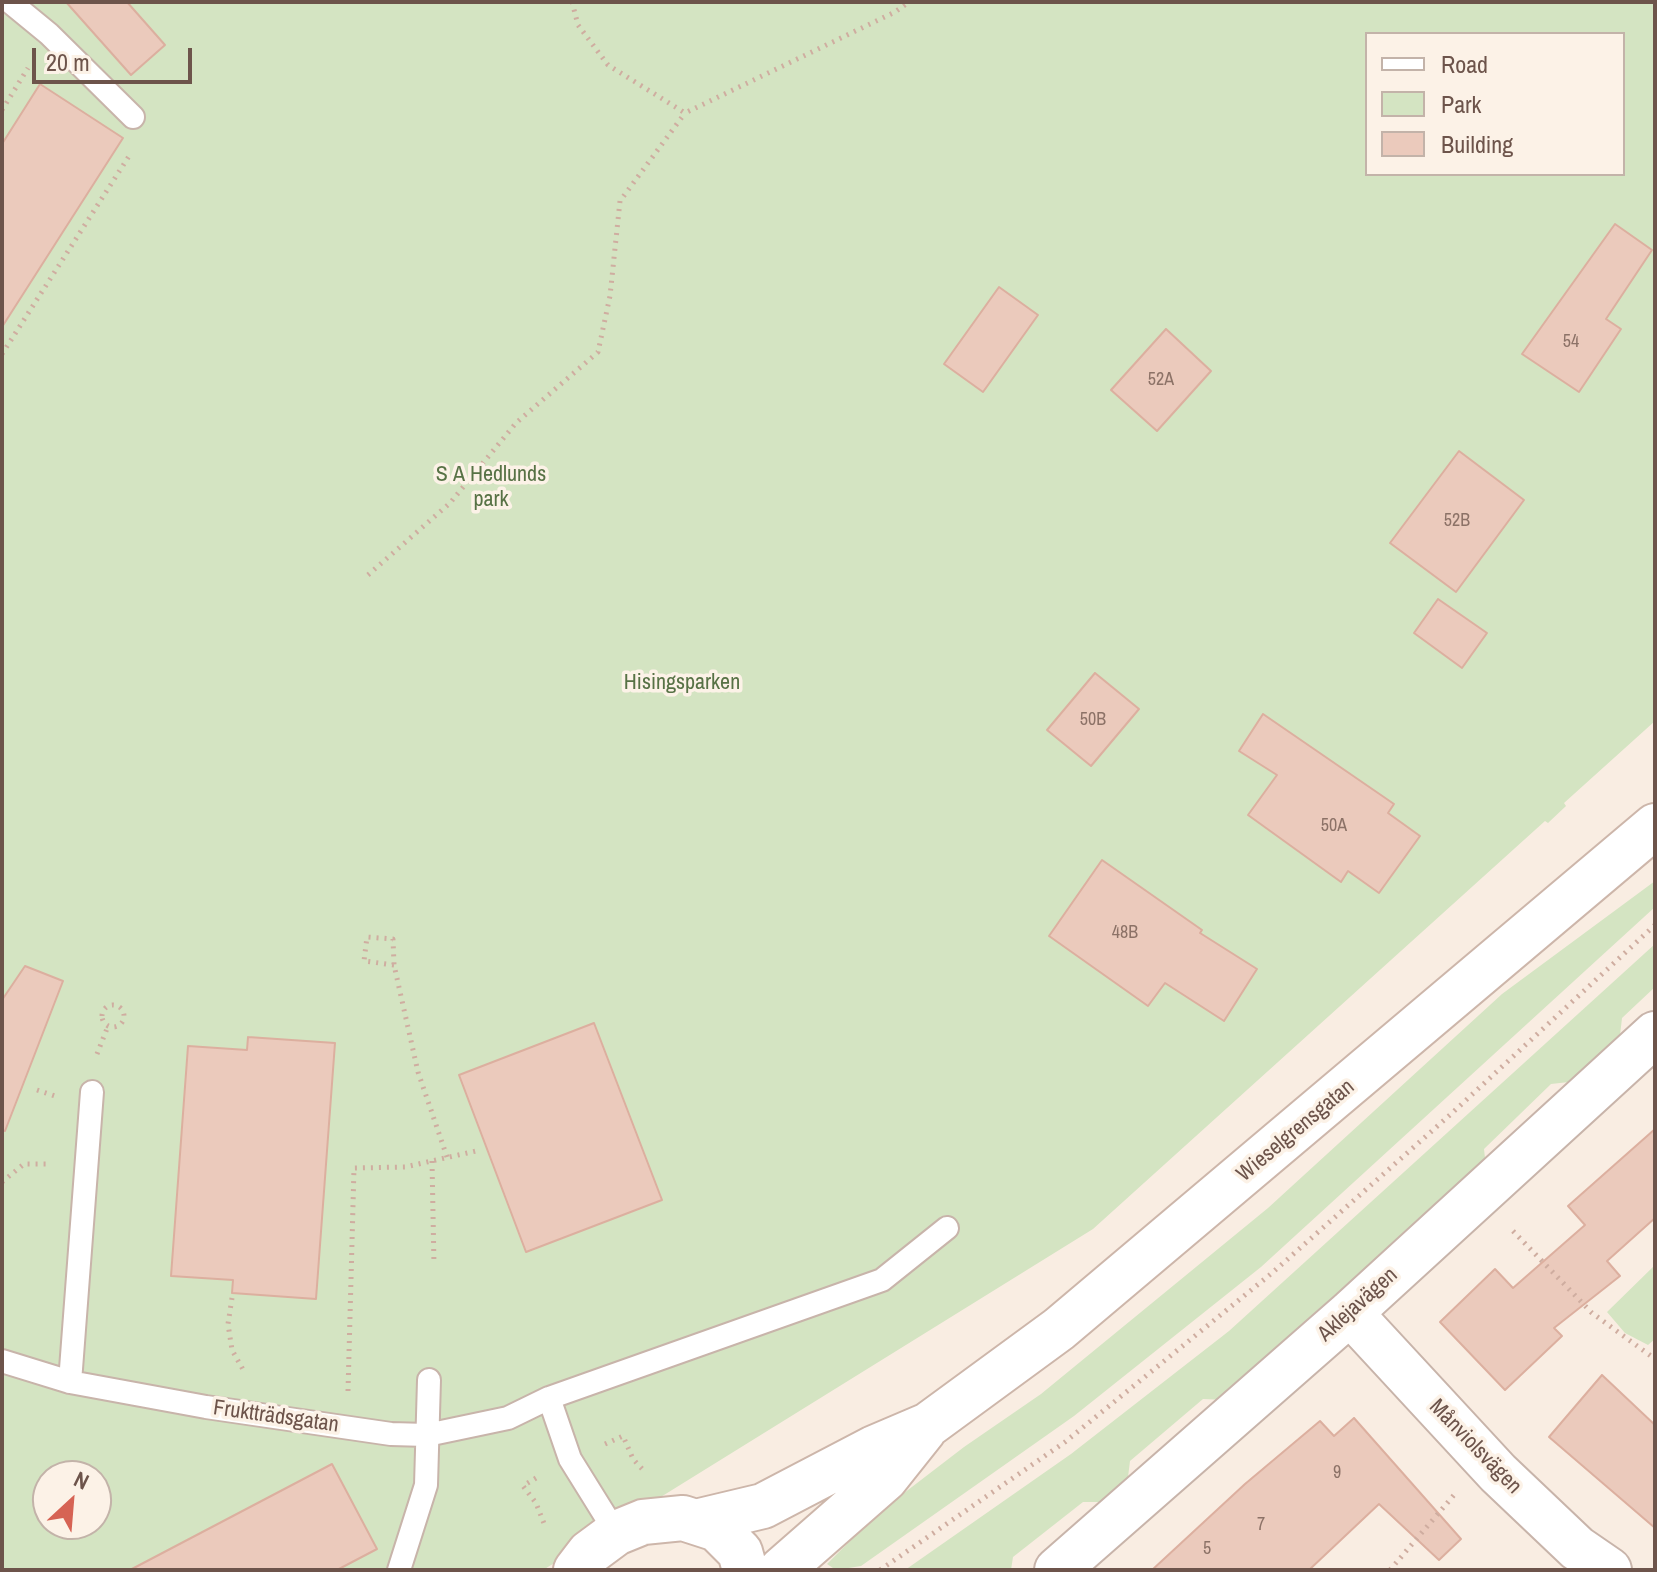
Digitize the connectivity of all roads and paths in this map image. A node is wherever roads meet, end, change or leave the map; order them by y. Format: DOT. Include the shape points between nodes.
graph roads {
  1 [pos="10,2"];
  2 [pos="572,2"];
  3 [pos="909,2"];
  4 [pos="49,34"];
  5 [pos="2,110"];
  6 [pos="685,113"];
  7 [pos="133,117"];
  8 [pos="2,354"];
  9 [pos="368,575"];
  10 [pos="1655,826"];
  11 [pos="1655,925"];
  12 [pos="394,965"];
  13 [pos="120,1024"];
  14 [pos="1655,1034"];
  15 [pos="92,1092"];
  16 [pos="54,1095"];
  17 [pos="53,1109"];
  18 [pos="51,1151"];
  19 [pos="476,1151"];
  20 [pos="447,1157"];
  21 [pos="432,1161"];
  22 [pos="2,1182"];
  23 [pos="1468,1205"];
  24 [pos="947,1228"];
  25 [pos="434,1265"];
  26 [pos="232,1298"];
  27 [pos="1350,1313"];
  28 [pos="1655,1359"];
  29 [pos="2,1361"];
  30 [pos="429,1380"];
  31 [pos="70,1382"];
  32 [pos="549,1398"];
  33 [pos="272,1417"];
  34 [pos="928,1425"];
  35 [pos="347,1428"];
  36 [pos="427,1435"];
  37 [pos="1459,1489"];
  38 [pos="700,1521"];
  39 [pos="616,1533"];
  40 [pos="399,1570"];
  41 [pos="576,1570"];
  42 [pos="745,1570"];
  43 [pos="781,1570"];
  44 [pos="880,1570"];
  45 [pos="1057,1570"];
  46 [pos="1390,1570"];
  47 [pos="1609,1570"];
  1 -- 4 [label="lane"];
  2 -- 6 [label="path" via="578,25 608,65"];
  3 -- 6 [label="path"];
  4 -- 5 [label="path"];
  4 -- 7 [label="lane"];
  6 -- 9 [label="path" via="620,201 598,352 516,423 450,503"];
  7 -- 8 [label="path" via="136,136 129,160"];
  10 -- 34 [label="street, Wieselgrensgatan" via="1071,1319"];
  11 -- 44 [label="path" via="1272,1273 1065,1442"];
  12 -- 12 [label="path" via="364,961 367,937 393,939"];
  12 -- 20 [label="path" via="418,1072"];
  13 -- 13 [label="path" via="122,1009 104,1009 105,1024"];
  14 -- 23 [label="street, Aklejavägen"];
  15 -- 31 [label="lane"];
  16 -- 17 [label="path"];
  18 -- 22 [label="path" via="50,1165 24,1164"];
  19 -- 20 [label="path"];
  20 -- 21 [label="path"];
  21 -- 25 [label="path"];
  21 -- 35 [label="path" via="354,1168"];
  23 -- 27 [label="street, Aklejavägen"];
  23 -- 28 [label="path" via="1500,1218 1592,1313"];
  24 -- 32 [label="lane, Fruktträdsgatan" via="882,1280"];
  26 -- 33 [label="path" via="232,1350"];
  27 -- 45 [label="street, Aklejavägen"];
  27 -- 47 [label="street, Månviolsvägen" via="1498,1473 1577,1548"];
  29 -- 31 [label="lane, Fruktträdsgatan"];
  30 -- 36 [label="lane"];
  31 -- 33 [label="lane, Fruktträdsgatan"];
  32 -- 36 [label="lane, Fruktträdsgatan" via="508,1418"];
  32 -- 39 [label="lane" via="570,1459"];
  33 -- 35 [label="lane, Fruktträdsgatan"];
  34 -- 38 [label="street, Wieselgrensgatan" via="763,1506"];
  34 -- 43 [label="street, Wieselgrensgatan" via="885,1479"];
  35 -- 36 [label="lane, Fruktträdsgatan"];
  36 -- 40 [label="lane" via="426,1485"];
  37 -- 46 [label="path"];
  38 -- 39 [label="street, Wieselgrensgatan" via="662,1518"];
  38 -- 42 [label="street" via="717,1529 740,1552"];
  39 -- 41 [label="street, Wieselgrensgatan"];
}
